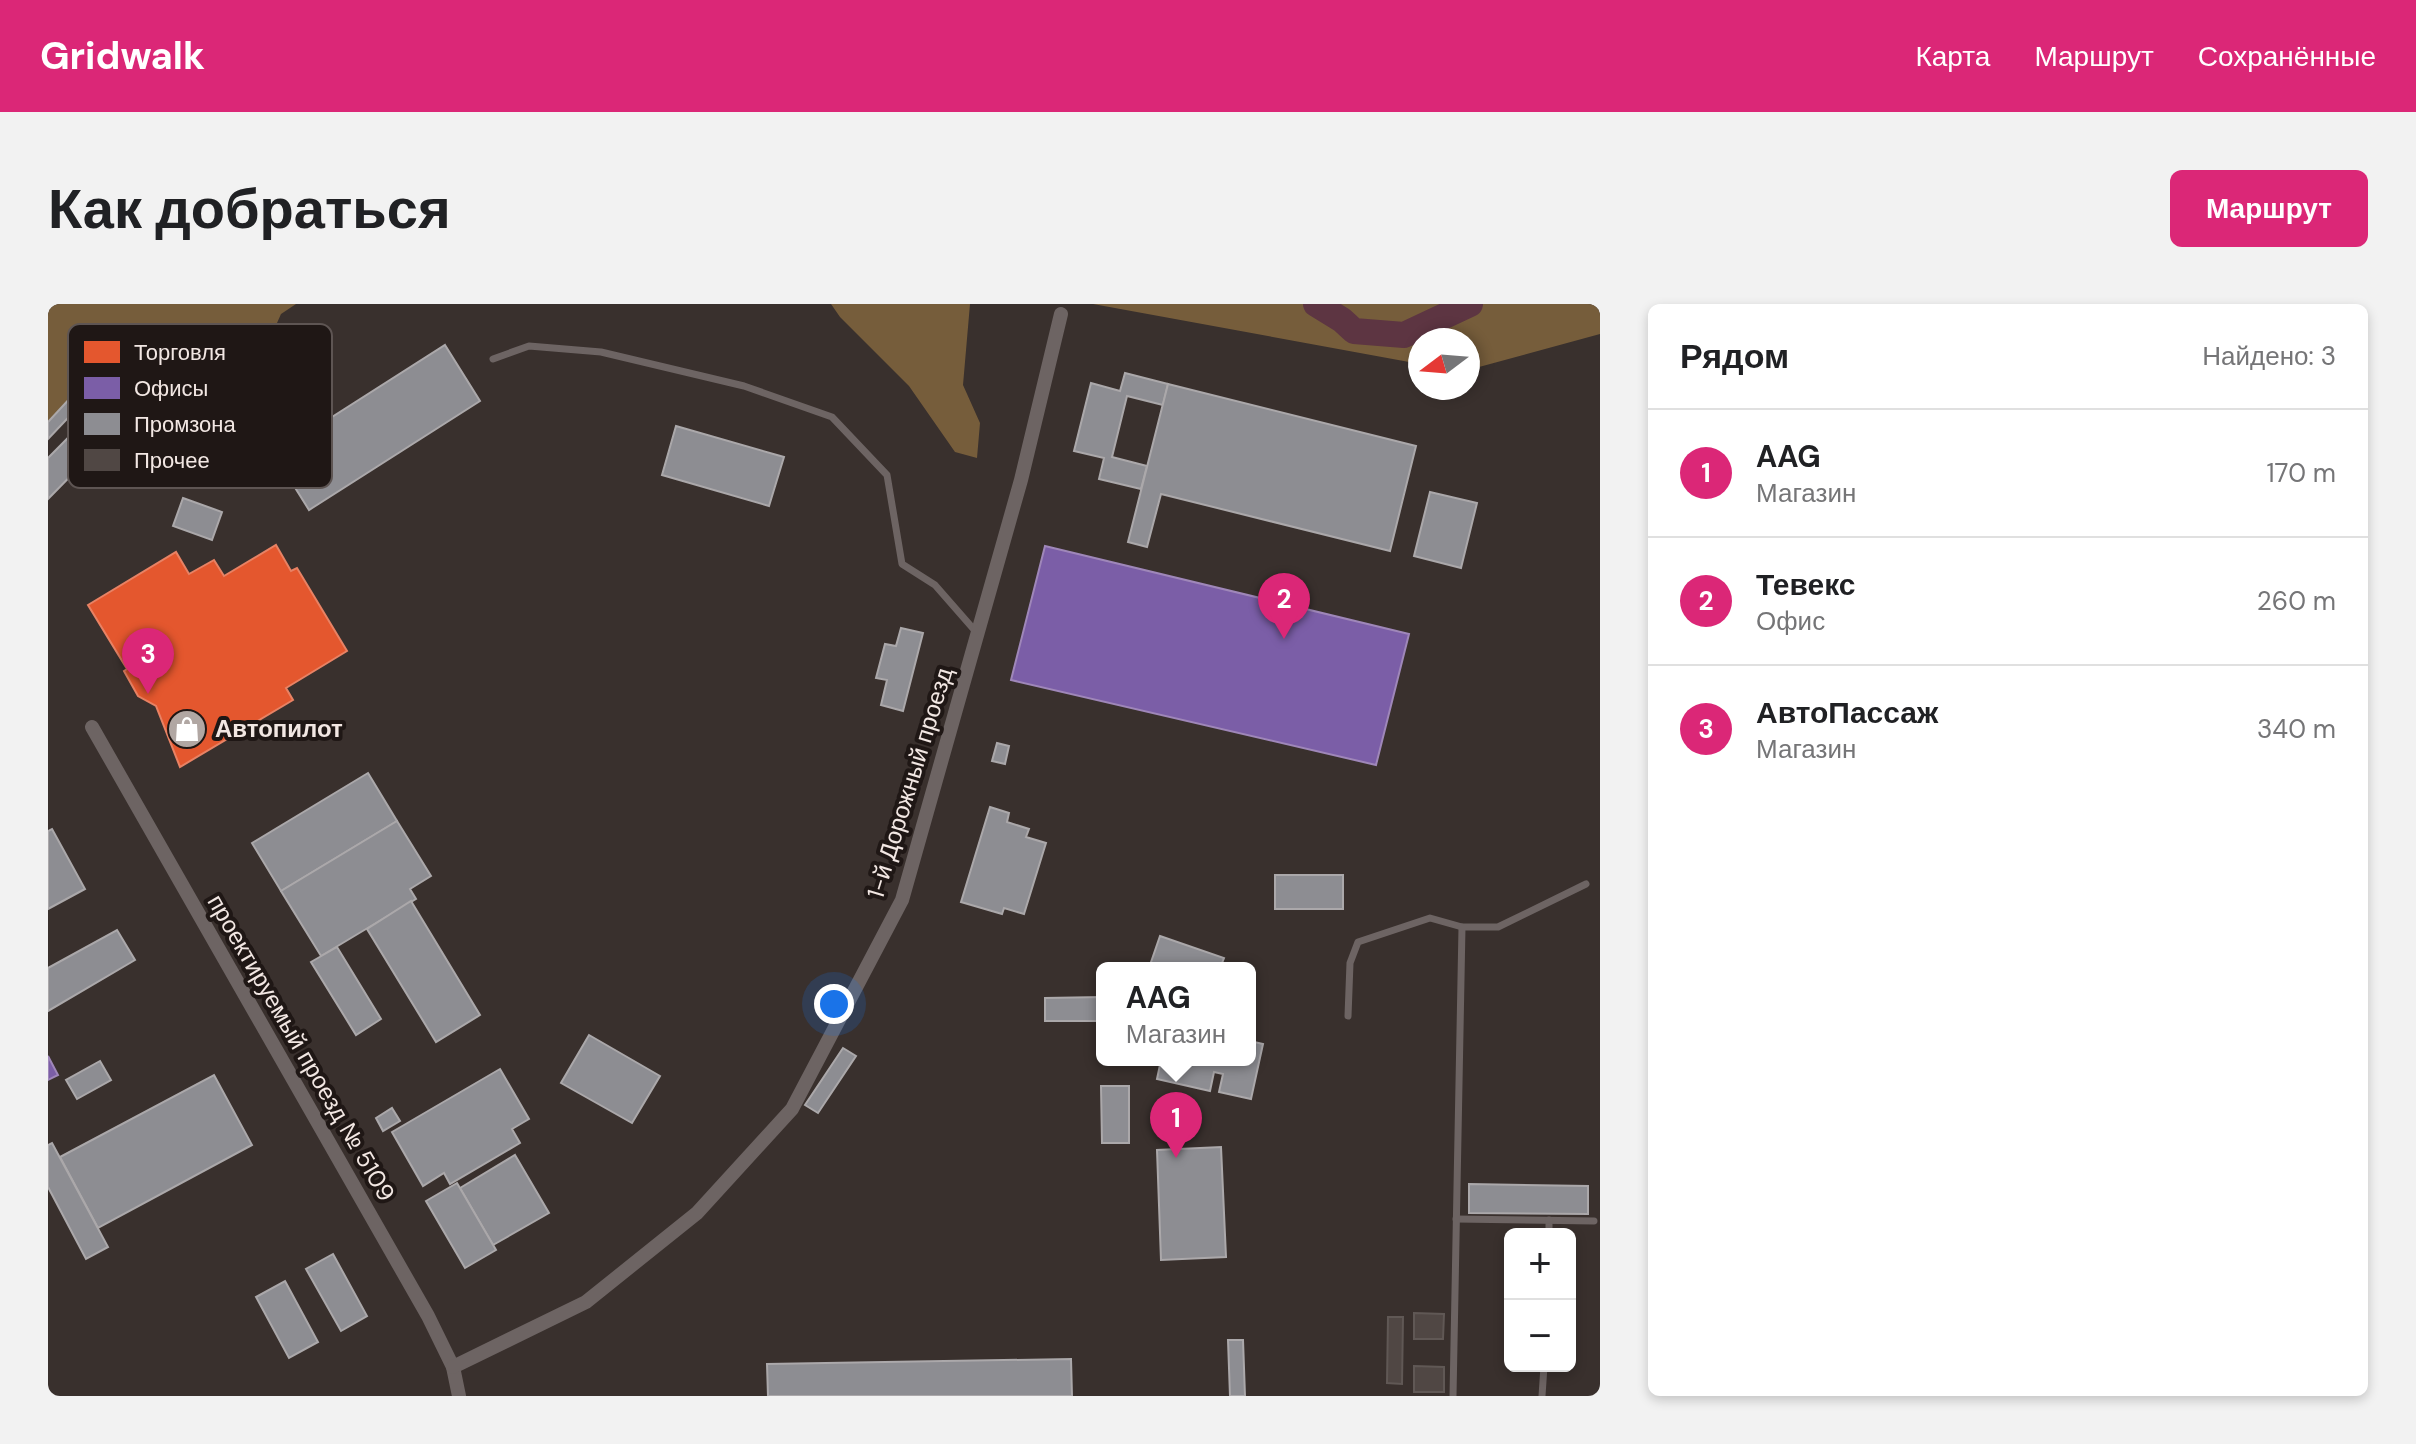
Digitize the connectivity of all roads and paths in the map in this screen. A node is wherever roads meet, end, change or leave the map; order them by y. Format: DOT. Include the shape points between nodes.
graph roads {
  1 [pos="1061,314"];
  2 [pos="493,359"];
  3 [pos="977,633"];
  4 [pos="92,727"];
  5 [pos="1586,884"];
  6 [pos="1462,927"];
  7 [pos="1348,1016"];
  8 [pos="1456,1219"];
  9 [pos="1549,1220"];
  10 [pos="1594,1221"];
  11 [pos="1549,1228"];
  12 [pos="453,1367"];
  13 [pos="1544,1372"];
  14 [pos="459,1396"];
  15 [pos="1453,1396"];
  16 [pos="1542,1396"];
  1 -- 3 [label="street, 1-й Дорожный проезд"];
  2 -- 3 [label="lane" via="529,346 601,352 744,386 832,417 887,475 902,564 935,585"];
  3 -- 12 [label="street, 1-й Дорожный проезд" via="902,900 792,1109 697,1213 586,1302"];
  4 -- 12 [label="street, проектируемый проезд № 5109"];
  5 -- 6 [label="lane" via="1498,927"];
  6 -- 7 [label="lane" via="1430,918 1358,942 1350,963"];
  6 -- 8 [label="lane"];
  8 -- 9 [label="lane"];
  8 -- 15 [label="lane"];
  9 -- 10 [label="lane"];
  9 -- 11 [label="lane"];
  12 -- 14 [label="street, проектируемый проезд № 5109"];
  13 -- 16 [label="lane"];
}
